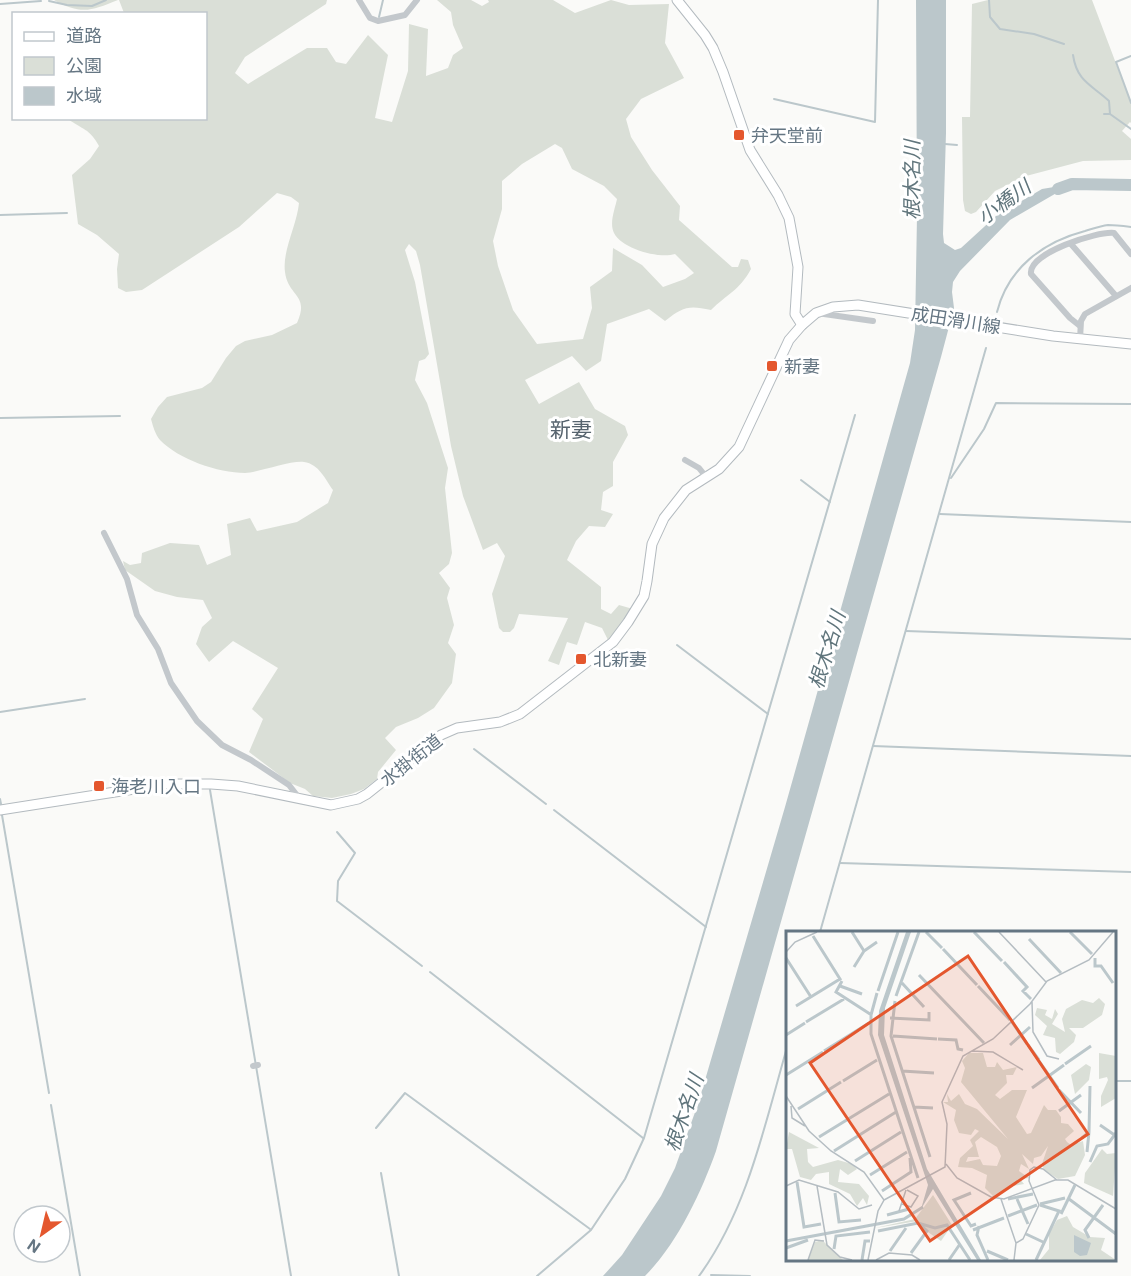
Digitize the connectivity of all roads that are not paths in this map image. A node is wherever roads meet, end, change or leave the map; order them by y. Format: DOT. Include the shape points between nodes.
graph roads {
  1 [pos="359,0"];
  2 [pos="417,0"];
  3 [pos="677,0"];
  4 [pos="1071,244"];
  5 [pos="1131,254"];
  6 [pos="1131,288"];
  7 [pos="1116,296"];
  8 [pos="858,305"];
  9 [pos="816,313"];
  10 [pos="873,321"];
  11 [pos="802,325"];
  12 [pos="1080,326"];
  13 [pos="1080,339"];
  14 [pos="1131,344"];
  15 [pos="685,460"];
  16 [pos="706,478"];
  17 [pos="104,533"];
  18 [pos="299,799"];
  19 [pos="0,810"];
  1 -- 2 [label="street" via="370,18 378,21 405,15"];
  3 -- 11 [label="main road" via="713,48 750,150 789,218 798,267 795,314"];
  4 -- 5 [label="street" via="1100,233 1114,233"];
  4 -- 7 [label="street"];
  4 -- 12 [label="street" via="1042,258 1030,272"];
  6 -- 7 [label="street"];
  7 -- 12 [label="street" via="1085,314"];
  8 -- 9 [label="main road, 水掛街道"];
  8 -- 13 [label="main road, 成田滑川線"];
  9 -- 10 [label="street"];
  9 -- 11 [label="main road, 水掛街道"];
  11 -- 16 [label="main road, 水掛街道" via="789,340 739,447"];
  12 -- 13 [label="street"];
  13 -- 14 [label="main road"];
  15 -- 16 [label="street" via="699,468"];
  16 -- 18 [label="main road, 水掛街道" via="686,490 664,518 652,544 644,596 613,642 510,719 457,728 441,735 368,794 331,805"];
  17 -- 18 [label="street" via="127,579 136,615 158,649 171,683 197,722 222,745 289,785"];
  18 -- 19 [label="main road, 水掛街道" via="238,786 183,783"];
}
